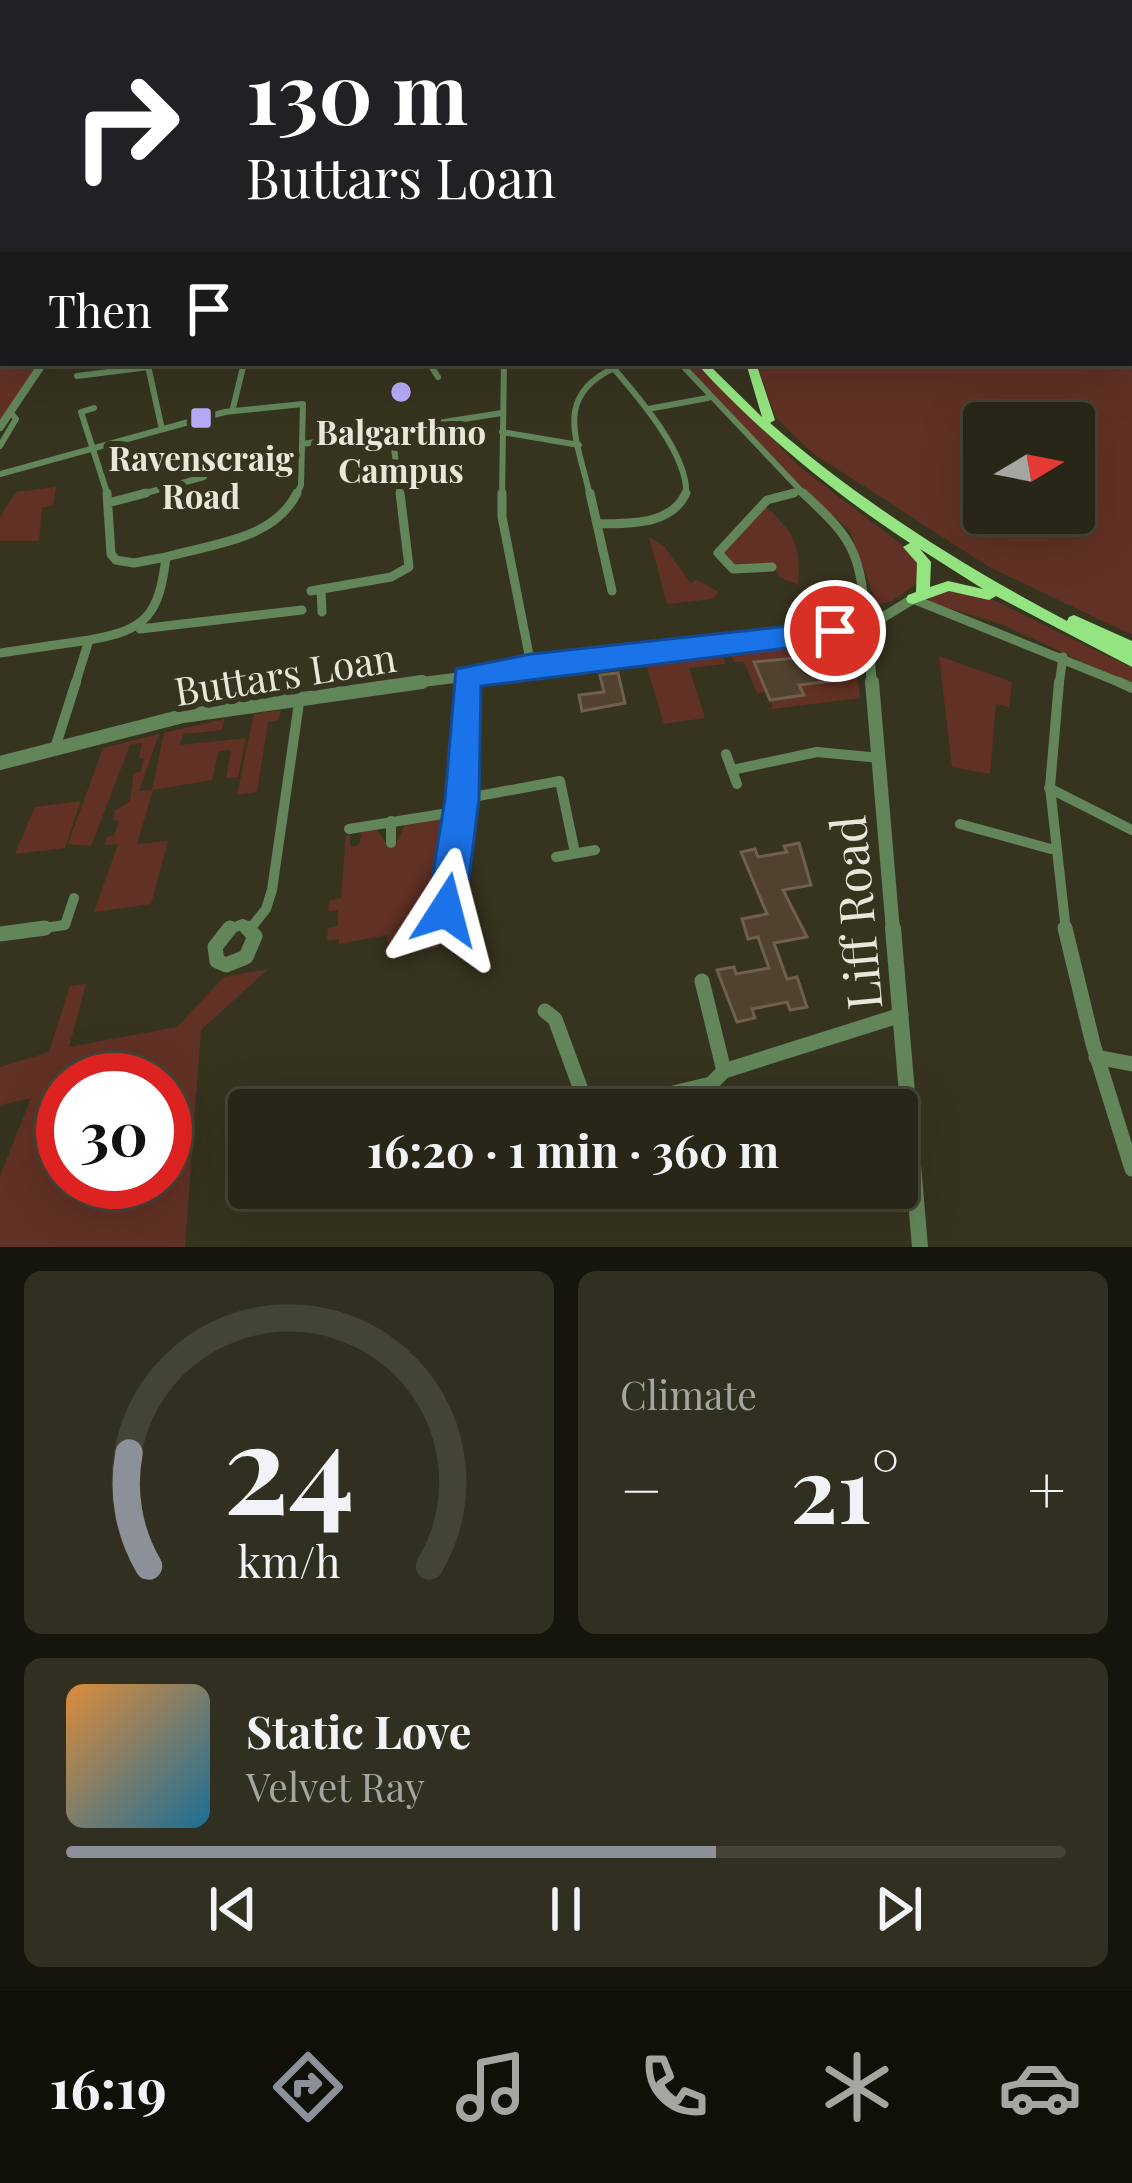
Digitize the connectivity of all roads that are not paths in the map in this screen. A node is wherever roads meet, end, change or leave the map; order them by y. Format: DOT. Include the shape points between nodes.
graph roads {
  1 [pos="41,366"];
  2 [pos="141,366"];
  3 [pos="148,366"];
  4 [pos="243,366"];
  5 [pos="431,366"];
  6 [pos="504,366"];
  7 [pos="612,366"];
  8 [pos="682,366"];
  9 [pos="704,366"];
  10 [pos="715,366"];
  11 [pos="753,366"];
  12 [pos="76,376"];
  13 [pos="438,377"];
  14 [pos="708,398"];
  15 [pos="94,408"];
  16 [pos="233,408"];
  17 [pos="648,409"];
  18 [pos="502,413"];
  19 [pos="12,414"];
  20 [pos="769,420"];
  21 [pos="161,424"];
  22 [pos="0,427"];
  23 [pos="392,432"];
  24 [pos="502,432"];
  25 [pos="1,441"];
  26 [pos="303,444"];
  27 [pos="578,446"];
  28 [pos="89,451"];
  29 [pos="0,474"];
  30 [pos="204,478"];
  31 [pos="800,491"];
  32 [pos="108,503"];
  33 [pos="874,516"];
  34 [pos="597,524"];
  35 [pos="166,557"];
  36 [pos="772,567"];
  37 [pos="612,590"];
  38 [pos="918,595"];
  39 [pos="302,610"];
  40 [pos="322,612"];
  41 [pos="868,627"];
  42 [pos="139,629"];
  43 [pos="1075,633"];
  44 [pos="88,640"];
  45 [pos="1132,648"];
  46 [pos="0,653"];
  47 [pos="1063,657"];
  48 [pos="1132,661"];
  49 [pos="531,665"];
  50 [pos="466,677"];
  51 [pos="1132,688"];
  52 [pos="300,696"];
  53 [pos="54,751"];
  54 [pos="726,754"];
  55 [pos="880,758"];
  56 [pos="0,763"];
  57 [pos="732,770"];
  58 [pos="737,784"];
  59 [pos="1049,788"];
  60 [pos="461,805"];
  61 [pos="391,821"];
  62 [pos="960,824"];
  63 [pos="349,829"];
  64 [pos="1132,830"];
  65 [pos="392,843"];
  66 [pos="1052,849"];
  67 [pos="595,850"];
  68 [pos="575,853"];
  69 [pos="556,857"];
  70 [pos="74,898"];
  71 [pos="446,910"];
  72 [pos="251,928"];
  73 [pos="0,934"];
  74 [pos="702,980"];
  75 [pos="545,1011"];
  76 [pos="901,1015"];
  77 [pos="1096,1058"];
  78 [pos="1132,1064"];
  79 [pos="724,1071"];
  80 [pos="581,1089"];
  81 [pos="690,1089"];
  82 [pos="1132,1169"];
  83 [pos="920,1247"];
  1 -- 19 [label="street"];
  2 -- 12 [label="street"];
  3 -- 21 [label="street"];
  4 -- 16 [label="street"];
  5 -- 13 [label="street"];
  6 -- 18 [label="street"];
  7 -- 17 [label="street"];
  7 -- 27 [label="street" via="580,388"];
  8 -- 14 [label="street"];
  9 -- 33 [label="highway" via="771,435"];
  10 -- 20 [label="highway"];
  11 -- 20 [label="highway"];
  14 -- 17 [label="street"];
  14 -- 31 [label="street"];
  15 -- 28 [label="street" via="81,412"];
  16 -- 21 [label="street"];
  16 -- 26 [label="street" via="303,404"];
  17 -- 34 [label="street" via="682,469 684,503 664,517"];
  18 -- 23 [label="street"];
  18 -- 24 [label="street"];
  19 -- 22 [label="street"];
  19 -- 25 [label="street"];
  20 -- 45 [label="highway" via="911,529"];
  21 -- 28 [label="street"];
  23 -- 26 [label="street"];
  23 -- 40 [label="street" via="409,567 316,590"];
  24 -- 27 [label="street"];
  24 -- 49 [label="street" via="502,517"];
  26 -- 35 [label="street" via="300,491 270,525"];
  27 -- 34 [label="street"];
  28 -- 29 [label="street"];
  28 -- 32 [label="street"];
  30 -- 32 [label="street"];
  31 -- 36 [label="street" via="767,500 718,553 733,569"];
  31 -- 41 [label="street" via="854,545"];
  32 -- 35 [label="street" via="116,560"];
  33 -- 38 [label="highway" via="924,562"];
  33 -- 43 [label="highway"];
  34 -- 37 [label="street"];
  35 -- 42 [label="street" via="149,620"];
  38 -- 41 [label="street"];
  38 -- 43 [label="highway" via="963,587"];
  38 -- 47 [label="street"];
  39 -- 42 [label="street"];
  41 -- 49 [label="street, Buttars Loan"];
  41 -- 55 [label="street, Liff Road"];
  42 -- 44 [label="street"];
  43 -- 48 [label="highway"];
  44 -- 46 [label="street"];
  44 -- 53 [label="street"];
  47 -- 51 [label="street"];
  47 -- 59 [label="street"];
  49 -- 50 [label="street, Buttars Loan"];
  50 -- 52 [label="street, Buttars Loan"];
  50 -- 60 [label="street"];
  52 -- 53 [label="street, Buttars Loan" via="183,716"];
  52 -- 72 [label="street" via="272,890"];
  53 -- 56 [label="street, Buttars Loan"];
  54 -- 57 [label="street"];
  55 -- 57 [label="street" via="817,752"];
  55 -- 76 [label="street, Liff Road"];
  57 -- 58 [label="street"];
  59 -- 64 [label="street"];
  59 -- 66 [label="street"];
  60 -- 61 [label="street"];
  60 -- 68 [label="street" via="560,781"];
  60 -- 71 [label="street"];
  61 -- 63 [label="street"];
  61 -- 65 [label="street"];
  62 -- 66 [label="street"];
  66 -- 77 [label="street"];
  67 -- 68 [label="street"];
  68 -- 69 [label="street"];
  70 -- 73 [label="street" via="65,925"];
  74 -- 79 [label="street"];
  75 -- 80 [label="street" via="556,1018"];
  76 -- 79 [label="street"];
  76 -- 83 [label="street, Liff Road"];
  77 -- 78 [label="street"];
  77 -- 82 [label="street"];
  79 -- 81 [label="street"];
}
